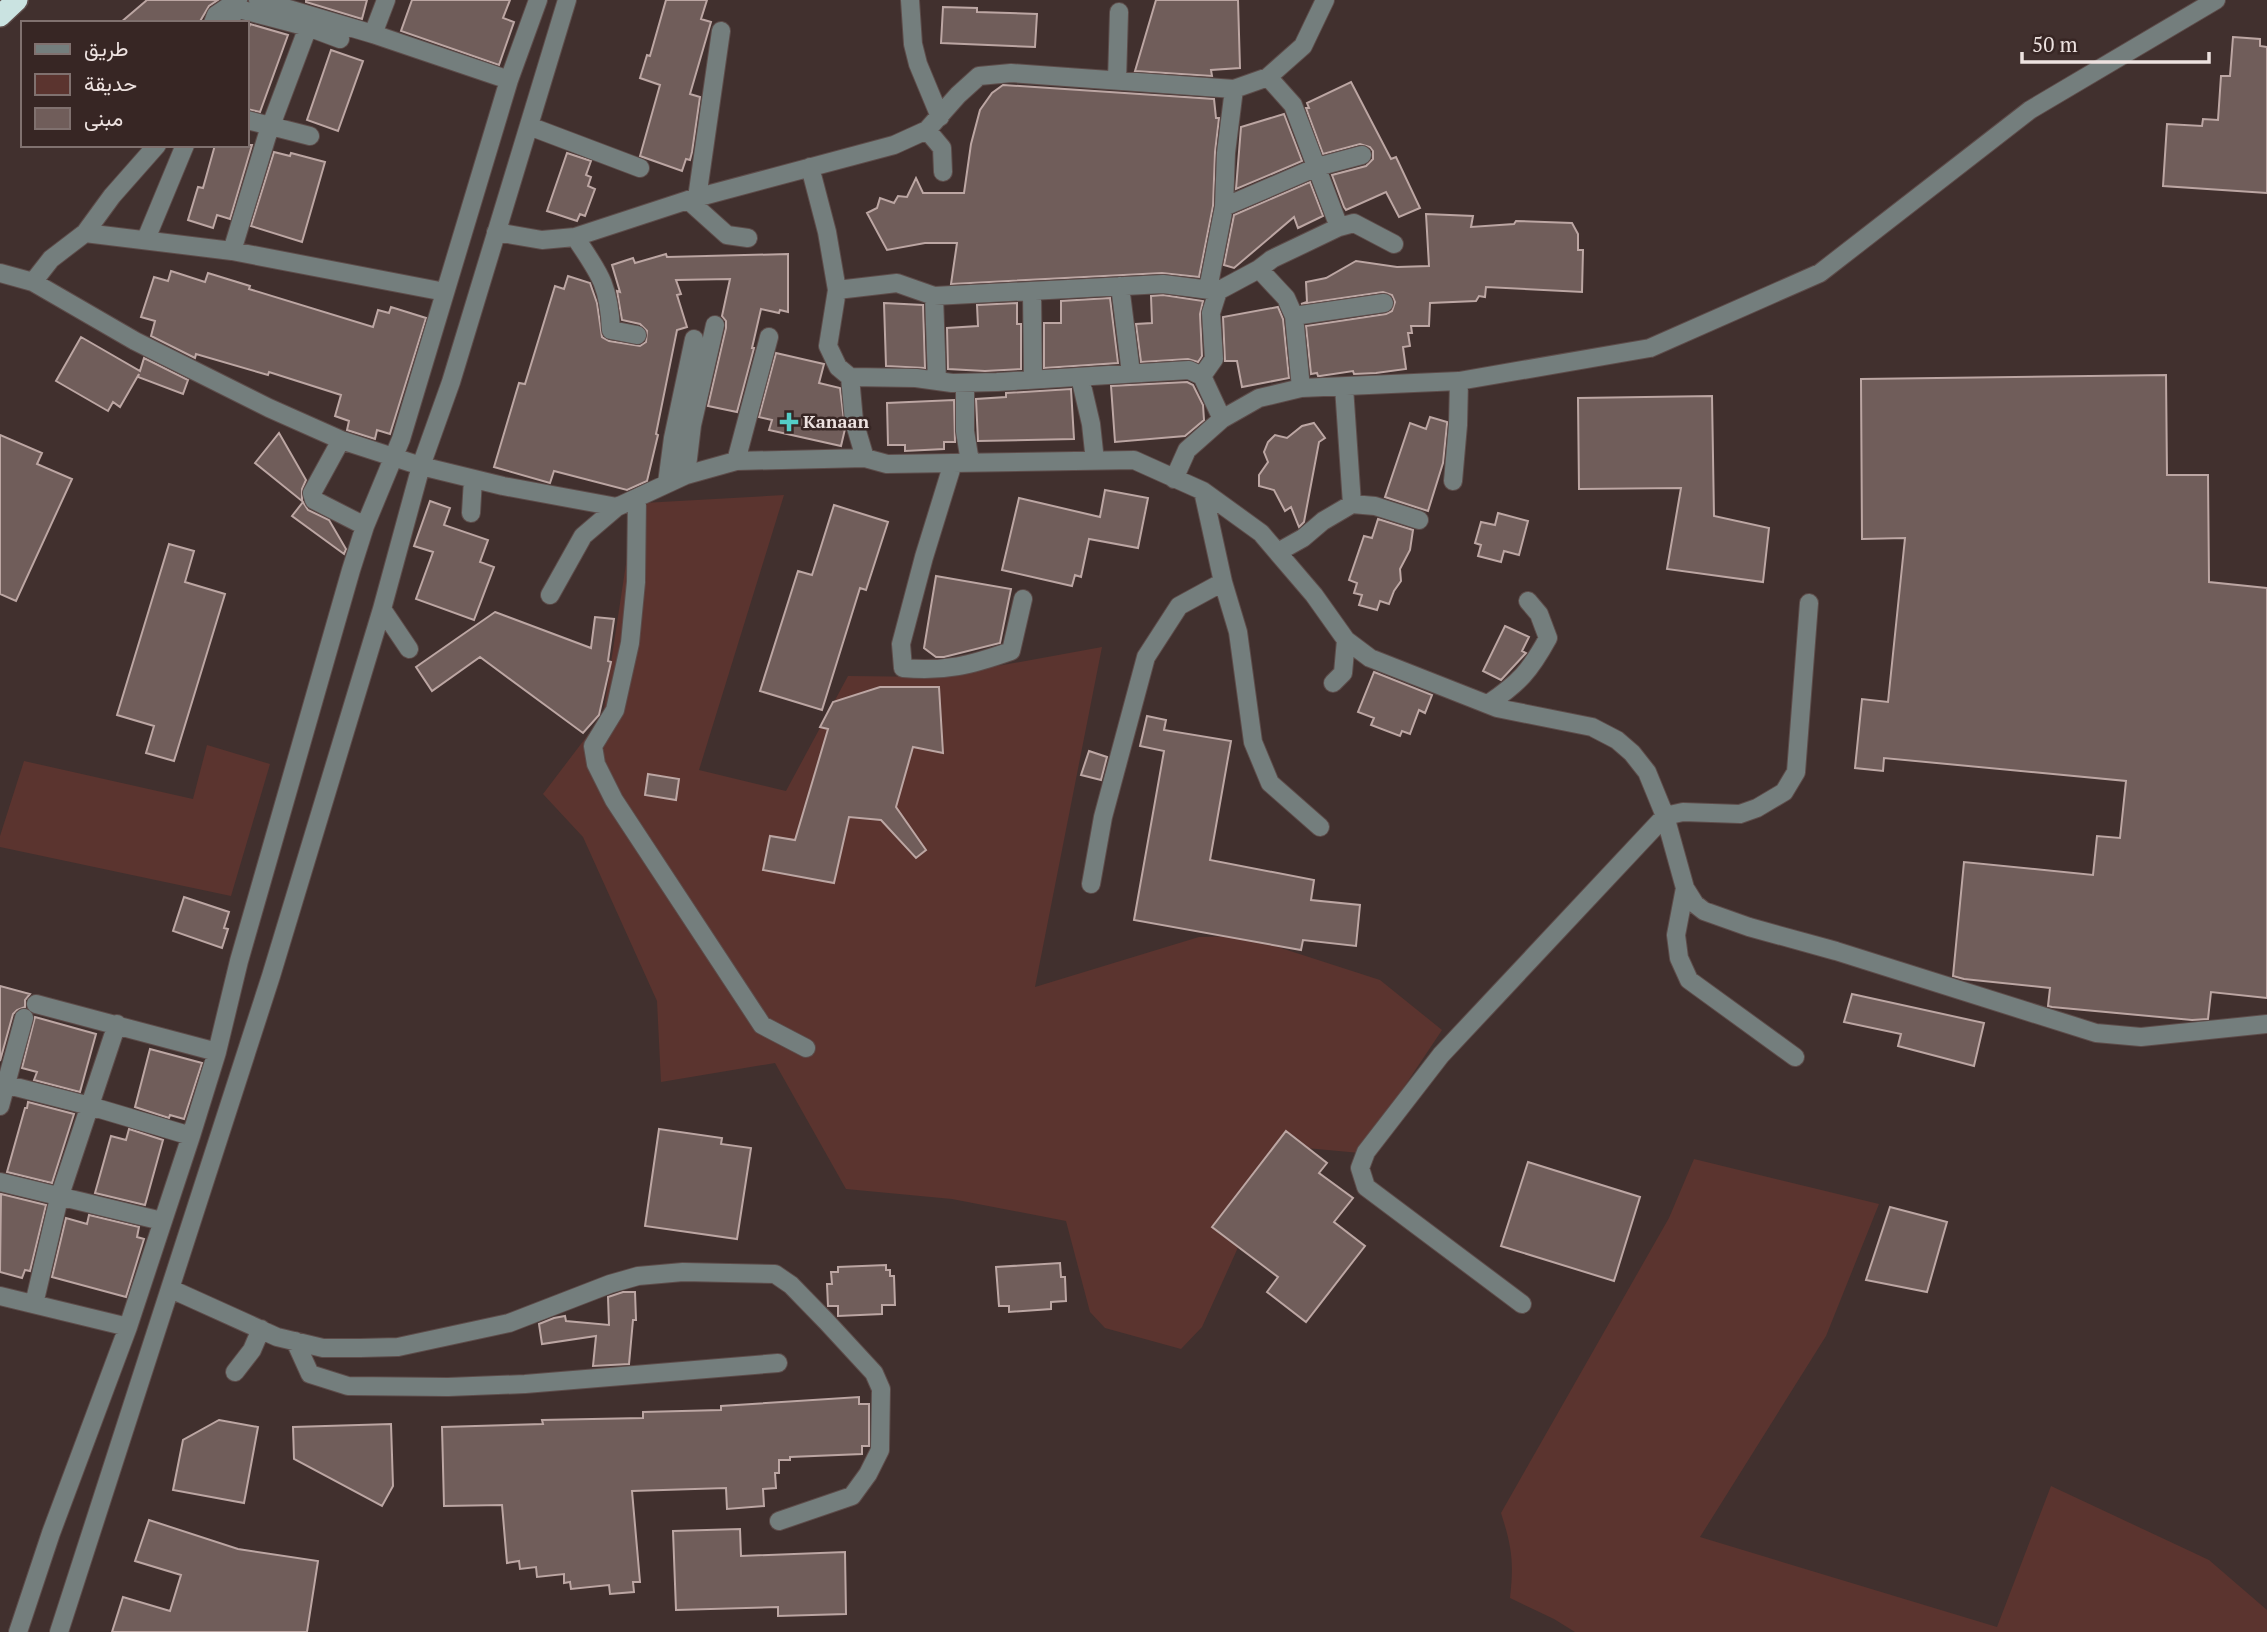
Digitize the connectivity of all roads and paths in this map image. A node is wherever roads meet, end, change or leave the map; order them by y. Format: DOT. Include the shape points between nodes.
graph roads {
  1 [pos="17,0"];
  2 [pos="238,0"];
  3 [pos="258,0"];
  4 [pos="386,0"];
  5 [pos="538,0"];
  6 [pos="567,0"];
  7 [pos="910,0"];
  8 [pos="1325,0"];
  9 [pos="2216,0"];
  10 [pos="1119,12"];
  11 [pos="0,16"];
  12 [pos="214,21"];
  13 [pos="231,21"];
  14 [pos="308,27"];
  15 [pos="721,31"];
  16 [pos="373,34"];
  17 [pos="340,39"];
  18 [pos="1268,77"];
  19 [pos="509,80"];
  20 [pos="1117,80"];
  21 [pos="1234,89"];
  22 [pos="940,117"];
  23 [pos="248,120"];
  24 [pos="529,126"];
  25 [pos="271,127"];
  26 [pos="927,130"];
  27 [pos="310,136"];
  28 [pos="155,147"];
  29 [pos="184,147"];
  30 [pos="1362,155"];
  31 [pos="810,167"];
  32 [pos="1317,167"];
  33 [pos="640,168"];
  34 [pos="943,172"];
  35 [pos="693,199"];
  36 [pos="1224,207"];
  37 [pos="1339,227"];
  38 [pos="496,232"];
  39 [pos="85,233"];
  40 [pos="575,237"];
  41 [pos="748,238"];
  42 [pos="146,239"];
  43 [pos="1394,244"];
  44 [pos="232,251"];
  45 [pos="1259,269"];
  46 [pos="0,273"];
  47 [pos="33,282"];
  48 [pos="1121,286"];
  49 [pos="837,290"];
  50 [pos="1213,290"];
  51 [pos="445,292"];
  52 [pos="1032,292"];
  53 [pos="934,296"];
  54 [pos="1384,303"];
  55 [pos="1294,316"];
  56 [pos="715,325"];
  57 [pos="637,335"];
  58 [pos="769,337"];
  59 [pos="694,339"];
  60 [pos="1131,373"];
  61 [pos="1202,376"];
  62 [pos="850,377"];
  63 [pos="1080,377"];
  64 [pos="1033,380"];
  65 [pos="937,381"];
  66 [pos="1459,381"];
  67 [pos="965,383"];
  68 [pos="1344,387"];
  69 [pos="1301,388"];
  70 [pos="1222,419"];
  71 [pos="341,440"];
  72 [pos="394,458"];
  73 [pos="866,458"];
  74 [pos="736,461"];
  75 [pos="1095,461"];
  76 [pos="962,463"];
  77 [pos="421,467"];
  78 [pos="686,475"];
  79 [pos="473,479"];
  80 [pos="1174,479"];
  81 [pos="1452,481"];
  82 [pos="667,483"];
  83 [pos="1203,491"];
  84 [pos="638,498"];
  85 [pos="1352,504"];
  86 [pos="617,507"];
  87 [pos="471,513"];
  88 [pos="1419,520"];
  89 [pos="365,526"];
  90 [pos="1278,552"];
  91 [pos="1223,582"];
  92 [pos="550,596"];
  93 [pos="1023,599"];
  94 [pos="1528,601"];
  95 [pos="1809,603"];
  96 [pos="382,609"];
  97 [pos="1346,640"];
  98 [pos="409,649"];
  99 [pos="1333,683"];
  100 [pos="1488,704"];
  101 [pos="1665,816"];
  102 [pos="1320,827"];
  103 [pos="1091,884"];
  104 [pos="1685,888"];
  105 [pos="117,1024"];
  106 [pos="2267,1024"];
  107 [pos="806,1048"];
  108 [pos="217,1052"];
  109 [pos="1795,1057"];
  110 [pos="3,1084"];
  111 [pos="0,1106"];
  112 [pos="90,1106"];
  113 [pos="191,1136"];
  114 [pos="0,1182"];
  115 [pos="59,1198"];
  116 [pos="162,1221"];
  117 [pos="171,1289"];
  118 [pos="0,1296"];
  119 [pos="34,1304"];
  120 [pos="1522,1304"];
  121 [pos="128,1327"];
  122 [pos="261,1329"];
  123 [pos="295,1341"];
  124 [pos="778,1363"];
  125 [pos="235,1372"];
  126 [pos="779,1521"];
  127 [pos="18,1632"];
  128 [pos="59,1632"];
  1 -- 11 [label="highway"];
  2 -- 12 [label="street"];
  3 -- 16 [label="street"];
  4 -- 16 [label="street"];
  5 -- 19 [label="street"];
  6 -- 24 [label="street"];
  7 -- 22 [label="street" via="918,64"];
  8 -- 18 [label="street" via="1303,46"];
  9 -- 66 [label="street" via="2030,110 1820,272 1650,348"];
  10 -- 20 [label="street"];
  13 -- 14 [label="street" via="235,8"];
  14 -- 17 [label="street"];
  14 -- 25 [label="street"];
  15 -- 35 [label="street"];
  16 -- 19 [label="street"];
  18 -- 21 [label="street"];
  18 -- 32 [label="street" via="1293,105"];
  19 -- 51 [label="street"];
  20 -- 21 [label="street"];
  20 -- 22 [label="street" via="1011,73 979,76"];
  21 -- 36 [label="street"];
  22 -- 26 [label="street"];
  23 -- 25 [label="street"];
  24 -- 33 [label="street"];
  24 -- 38 [label="street"];
  25 -- 27 [label="street"];
  25 -- 44 [label="street"];
  26 -- 31 [label="street" via="894,145"];
  26 -- 34 [label="street" via="942,148"];
  28 -- 39 [label="street"];
  29 -- 42 [label="street"];
  30 -- 32 [label="street"];
  31 -- 35 [label="street"];
  31 -- 49 [label="street"];
  32 -- 36 [label="street"];
  32 -- 37 [label="street"];
  35 -- 40 [label="street"];
  35 -- 41 [label="street" via="727,235"];
  36 -- 50 [label="street"];
  37 -- 43 [label="street" via="1354,223"];
  37 -- 45 [label="street"];
  38 -- 40 [label="street" via="542,240"];
  38 -- 77 [label="street"];
  39 -- 42 [label="street"];
  39 -- 47 [label="street" via="51,259"];
  40 -- 57 [label="street" via="603,278 611,330"];
  42 -- 44 [label="street"];
  44 -- 51 [label="street"];
  45 -- 50 [label="street"];
  45 -- 55 [label="street" via="1286,298"];
  46 -- 47 [label="street"];
  47 -- 71 [label="street" via="135,341"];
  48 -- 50 [label="street" via="1163,284"];
  48 -- 52 [label="street"];
  48 -- 60 [label="street"];
  49 -- 53 [label="street" via="897,284"];
  49 -- 62 [label="street" via="828,346 838,367"];
  50 -- 61 [label="street" via="1214,359"];
  51 -- 72 [label="street"];
  52 -- 53 [label="street"];
  52 -- 64 [label="street"];
  53 -- 65 [label="street"];
  54 -- 55 [label="street"];
  55 -- 69 [label="street"];
  56 -- 78 [label="street" via="692,425"];
  58 -- 74 [label="street"];
  59 -- 82 [label="street"];
  60 -- 61 [label="street" via="1189,369"];
  60 -- 63 [label="street"];
  61 -- 70 [label="street"];
  62 -- 65 [label="street"];
  62 -- 73 [label="street" via="854,421"];
  63 -- 64 [label="street"];
  63 -- 75 [label="street"];
  64 -- 67 [label="street"];
  65 -- 67 [label="street"];
  66 -- 68 [label="street"];
  66 -- 81 [label="street"];
  67 -- 76 [label="street"];
  68 -- 69 [label="street"];
  68 -- 85 [label="street"];
  69 -- 70 [label="street" via="1259,398"];
  70 -- 80 [label="street" via="1186,450"];
  71 -- 72 [label="street"];
  71 -- 89 [label="street" via="312,493 321,505"];
  72 -- 77 [label="street"];
  72 -- 89 [label="street"];
  73 -- 74 [label="street"];
  73 -- 76 [label="street" via="887,464"];
  74 -- 78 [label="street"];
  75 -- 76 [label="street"];
  75 -- 80 [label="street" via="1134,460"];
  76 -- 93 [label="street" via="924,557 901,644 904,668 935,671 1011,652"];
  77 -- 79 [label="street"];
  77 -- 96 [label="street"];
  78 -- 82 [label="street"];
  79 -- 86 [label="street"];
  79 -- 87 [label="street"];
  80 -- 83 [label="street"];
  82 -- 84 [label="street"];
  83 -- 90 [label="street" via="1261,533"];
  83 -- 91 [label="street"];
  84 -- 86 [label="street"];
  84 -- 107 [label="street" via="630,643 615,710 593,746 596,764 614,800 762,1025"];
  85 -- 88 [label="street"];
  85 -- 90 [label="street"];
  86 -- 92 [label="street" via="583,536"];
  89 -- 108 [label="street"];
  90 -- 97 [label="street"];
  91 -- 102 [label="street" via="1238,632 1253,742 1270,783"];
  91 -- 103 [label="street" via="1180,606 1146,657 1103,817"];
  94 -- 100 [label="street" via="1548,638 1533,667"];
  95 -- 101 [label="street" via="1796,772 1784,792 1740,814 1683,812"];
  96 -- 98 [label="street"];
  96 -- 117 [label="street"];
  97 -- 99 [label="street" via="1343,673"];
  97 -- 100 [label="street" via="1370,658"];
  100 -- 101 [label="street" via="1592,727 1618,740 1647,772"];
  101 -- 104 [label="street"];
  101 -- 120 [label="street" via="1441,1055 1366,1152 1360,1168 1366,1187"];
  104 -- 106 [label="street" via="1704,911 1749,928 2096,1032 2141,1037"];
  104 -- 109 [label="street" via="1676,934 1679,958 1689,980"];
  105 -- 108 [label="street"];
  105 -- 110 [label="street" via="30,1011"];
  105 -- 112 [label="street"];
  108 -- 113 [label="street"];
  110 -- 111 [label="street"];
  110 -- 112 [label="street"];
  112 -- 113 [label="street"];
  112 -- 115 [label="street"];
  113 -- 116 [label="street"];
  114 -- 115 [label="street"];
  115 -- 116 [label="street"];
  115 -- 119 [label="street"];
  116 -- 121 [label="street"];
  117 -- 122 [label="street"];
  117 -- 128 [label="street"];
  118 -- 119 [label="street"];
  119 -- 121 [label="street"];
  121 -- 127 [label="street"];
  122 -- 123 [label="street"];
  122 -- 125 [label="street"];
  123 -- 124 [label="street" via="310,1374 348,1386 525,1384"];
  123 -- 126 [label="street" via="323,1348 398,1347 509,1323 638,1276 775,1274 791,1285 874,1373 881,1389 880,1450 852,1496"];
}
